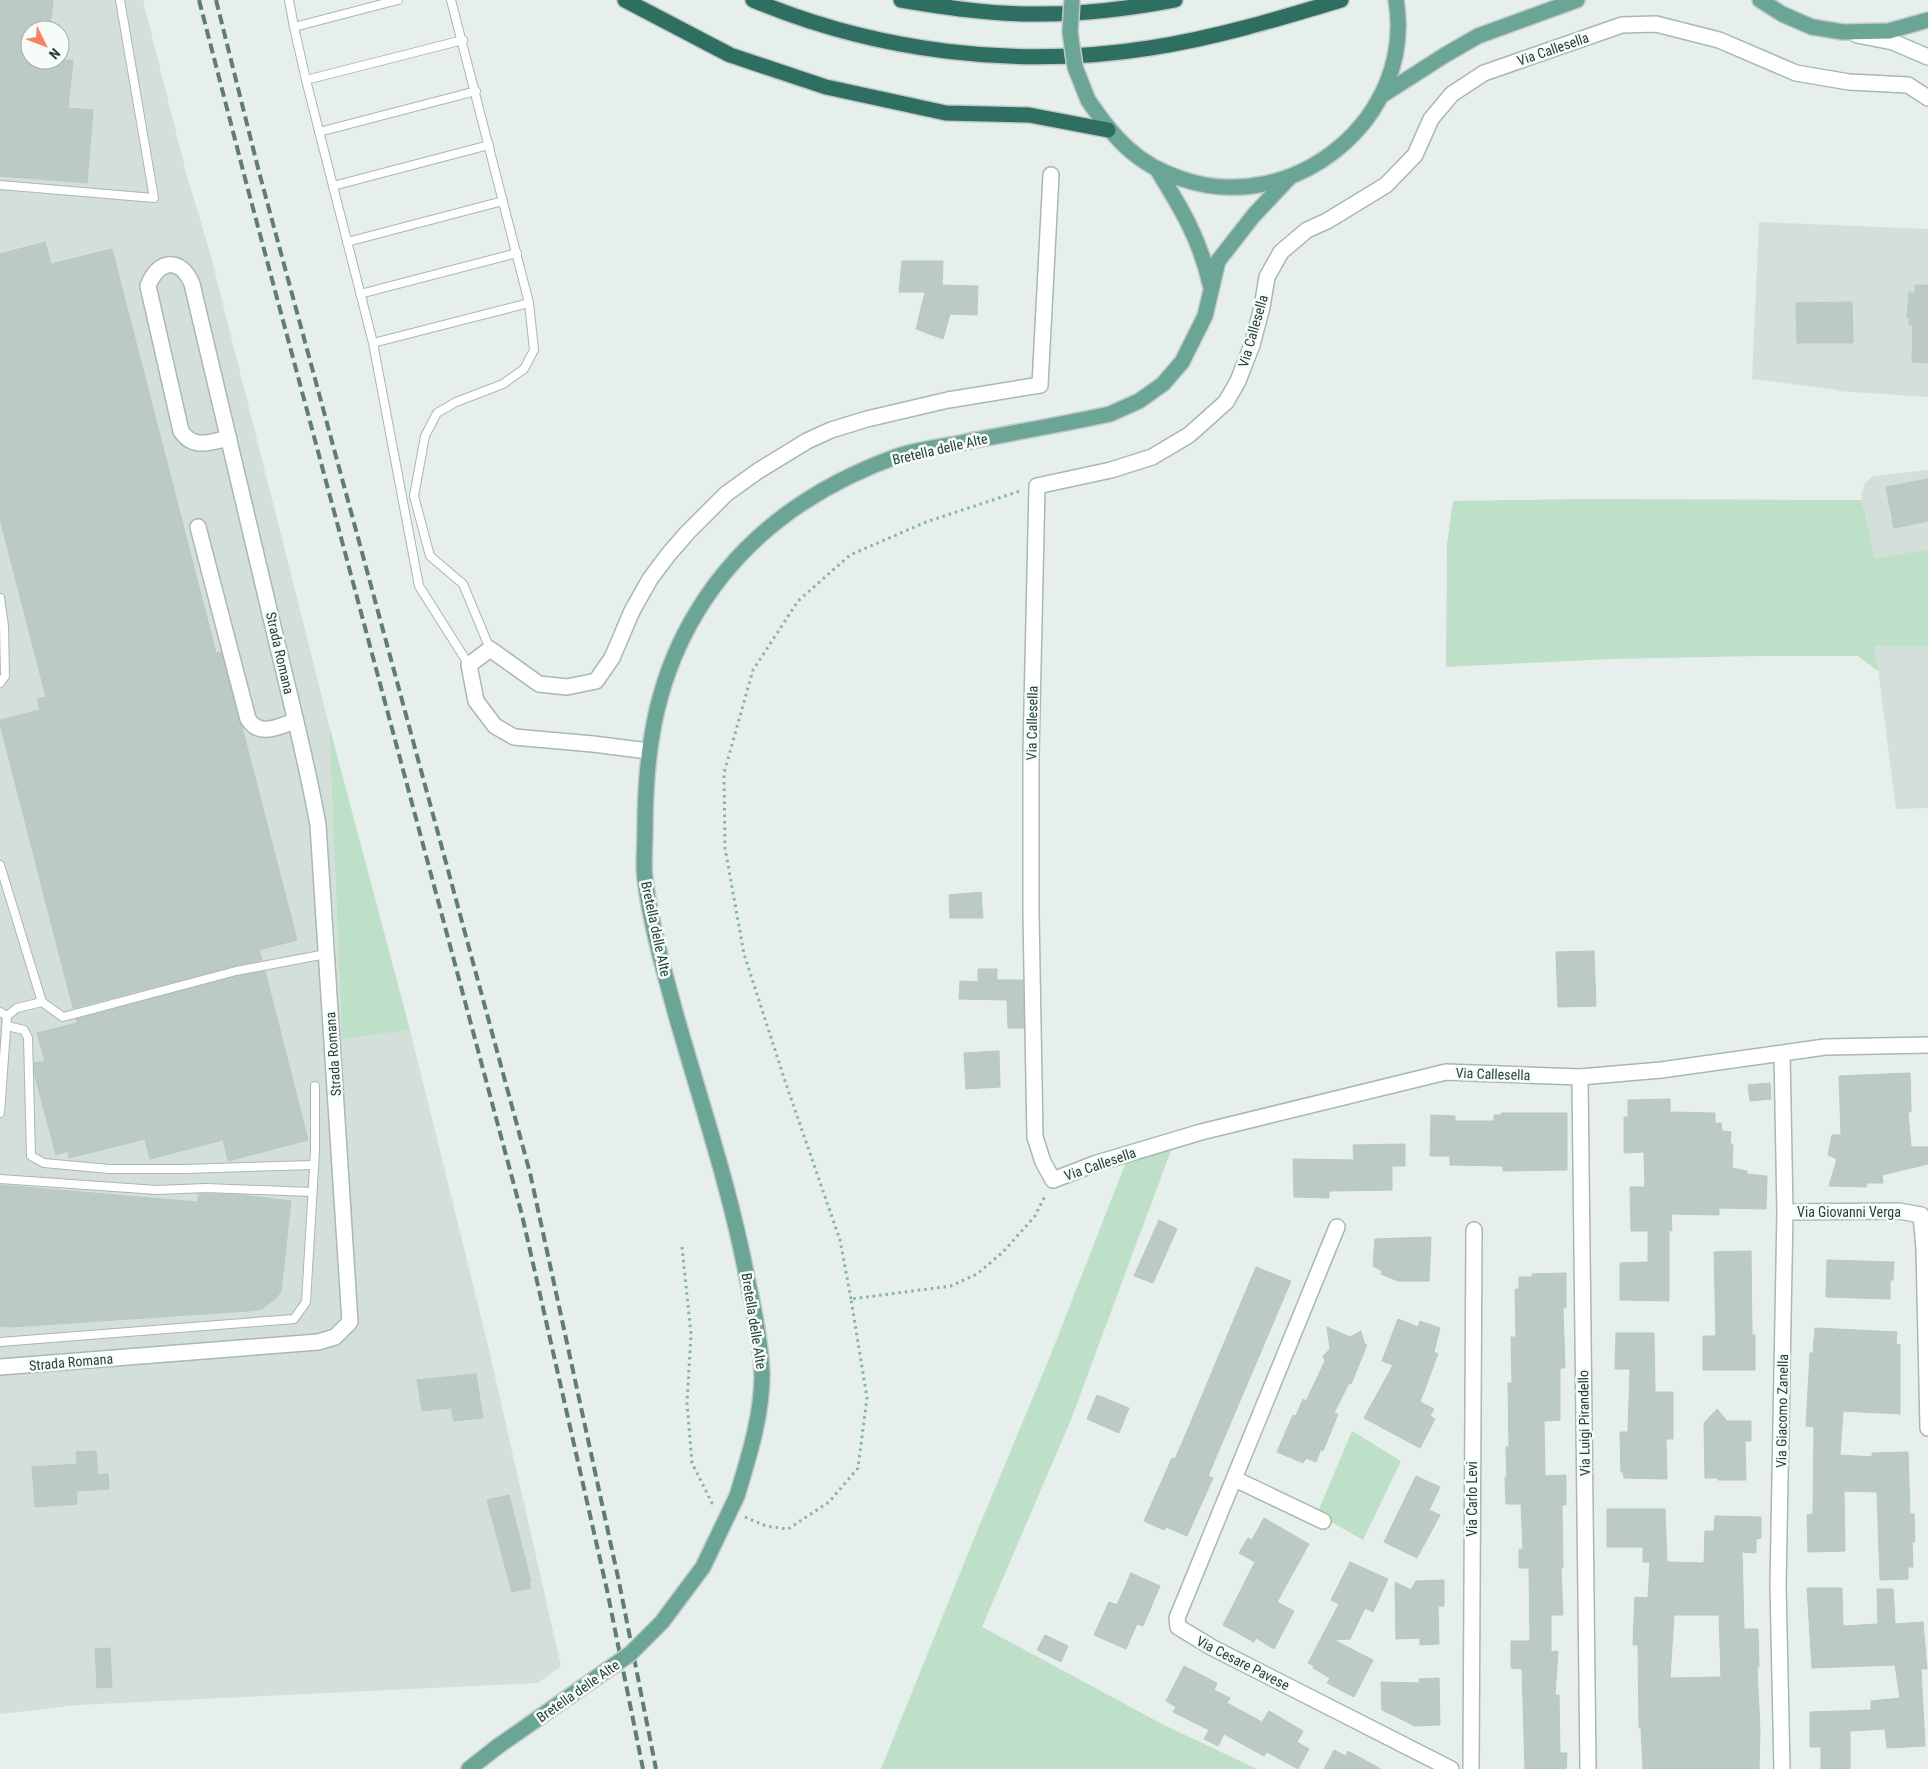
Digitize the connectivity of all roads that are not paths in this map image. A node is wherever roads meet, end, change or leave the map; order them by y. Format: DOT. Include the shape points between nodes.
graph roads {
  1 [pos="120,0"];
  2 [pos="290,0"];
  3 [pos="398,0"];
  4 [pos="451,0"];
  5 [pos="625,0"];
  6 [pos="753,0"];
  7 [pos="901,0"];
  8 [pos="1072,0"];
  9 [pos="1175,0"];
  10 [pos="1341,0"];
  11 [pos="1396,0"];
  12 [pos="1577,0"];
  13 [pos="1760,0"];
  14 [pos="1928,20"];
  15 [pos="294,27"];
  16 [pos="1844,32"];
  17 [pos="463,40"];
  18 [pos="1928,57"];
  19 [pos="306,80"];
  20 [pos="476,91"];
  21 [pos="1381,96"];
  22 [pos="1928,98"];
  23 [pos="1108,130"];
  24 [pos="319,132"];
  25 [pos="489,145"];
  26 [pos="1157,169"];
  27 [pos="1051,174"];
  28 [pos="1289,178"];
  29 [pos="0,185"];
  30 [pos="333,186"];
  31 [pos="503,201"];
  32 [pos="347,242"];
  33 [pos="517,253"];
  34 [pos="1211,288"];
  35 [pos="360,294"];
  36 [pos="529,303"];
  37 [pos="373,343"];
  38 [pos="229,438"];
  39 [pos="198,527"];
  40 [pos="0,598"];
  41 [pos="490,649"];
  42 [pos="470,666"];
  43 [pos="0,683"];
  44 [pos="295,720"];
  45 [pos="648,751"];
  46 [pos="0,865"];
  47 [pos="326,954"];
  48 [pos="42,1002"];
  49 [pos="4,1014"];
  50 [pos="7,1026"];
  51 [pos="1928,1045"];
  52 [pos="1782,1054"];
  53 [pos="1580,1077"];
  54 [pos="315,1086"];
  55 [pos="0,1112"];
  56 [pos="314,1165"];
  57 [pos="0,1179"];
  58 [pos="311,1192"];
  59 [pos="1785,1212"];
  60 [pos="1336,1227"];
  61 [pos="1474,1230"];
  62 [pos="0,1342"];
  63 [pos="0,1368"];
  64 [pos="1928,1420"];
  65 [pos="1234,1480"];
  66 [pos="1323,1521"];
  67 [pos="469,1769"];
  68 [pos="1451,1769"];
  69 [pos="1471,1769"];
  70 [pos="1588,1769"];
  71 [pos="1782,1769"];
  1 -- 29 [label="lane" via="154,198"];
  2 -- 15 [label="lane"];
  3 -- 15 [label="lane"];
  4 -- 17 [label="lane"];
  5 -- 23 [label="highway" via="730,55 826,88 946,114 1029,116"];
  6 -- 10 [label="highway" via="810,21 903,45 968,54 1057,56 1115,53 1176,44"];
  7 -- 9 [label="highway" via="967,10 1029,14 1105,10"];
  8 -- 23 [label="main road, bridge" via="1070,32 1076,67 1088,100"];
  11 -- 21 [label="main road" via="1398,35 1392,66"];
  12 -- 21 [label="main road" via="1478,36"];
  13 -- 16 [label="main road" via="1812,27"];
  14 -- 16 [label="main road" via="1890,31"];
  15 -- 19 [label="lane"];
  16 -- 18 [label="street" via="1893,42"];
  17 -- 19 [label="lane"];
  17 -- 20 [label="lane"];
  19 -- 24 [label="lane"];
  20 -- 24 [label="lane"];
  20 -- 25 [label="lane"];
  21 -- 28 [label="main road" via="1364,123 1342,146 1317,165"];
  22 -- 53 [label="street, Via Callesella" via="1908,85 1849,82 1796,73 1719,40 1656,24 1622,25 1484,73 1452,94 1432,119 1415,155 1386,185 1307,230 1281,252 1267,277 1252,345 1226,402 1189,435 1152,456 1111,470 1037,486 1030,754 1035,1137 1043,1162 1054,1180 1097,1163 1201,1132 1446,1072"];
  23 -- 26 [label="main road" via="1130,152"];
  24 -- 30 [label="lane"];
  25 -- 30 [label="lane"];
  25 -- 31 [label="lane"];
  26 -- 28 [label="main road" via="1182,180 1235,188"];
  26 -- 34 [label="main road, Bretella delle Alte" via="1192,230 1204,257"];
  27 -- 41 [label="street" via="1040,385 948,400 867,419 807,441 758,470 726,494 668,555 632,610 612,658 596,680 568,687 539,684"];
  28 -- 34 [label="main road, Bretella delle Alte" via="1254,215 1218,261"];
  30 -- 32 [label="lane"];
  31 -- 32 [label="lane"];
  31 -- 33 [label="lane"];
  32 -- 35 [label="lane"];
  33 -- 35 [label="lane"];
  33 -- 36 [label="lane"];
  34 -- 45 [label="main road, Bretella delle Alte" via="1205,316 1182,362 1163,384 1139,401 1110,414 902,455 827,487 791,510 731,566 705,597 681,641 663,686"];
  35 -- 37 [label="lane"];
  36 -- 37 [label="lane"];
  36 -- 41 [label="lane" via="534,350 524,369 503,384 456,402 437,414 425,436 414,496 430,556 463,584"];
  37 -- 42 [label="lane" via="420,586"];
  38 -- 38 [label="street, Strada Romana" via="188,274 170,265 160,267 148,286 181,431 195,443 206,444"];
  38 -- 44 [label="street, Strada Romana"];
  39 -- 44 [label="street" via="248,719 252,725 265,731"];
  40 -- 43 [label="lane" via="4,626 4,676"];
  41 -- 42 [label="street"];
  42 -- 45 [label="street" via="476,701 495,726 514,738"];
  44 -- 47 [label="street, Strada Romana" via="318,825"];
  45 -- 67 [label="main road, Bretella delle Alte, bridge" via="645,877 658,951 742,1248 758,1332 762,1404 737,1496 703,1566 662,1622 630,1654"];
  46 -- 48 [label="lane"];
  47 -- 48 [label="lane" via="236,971 62,1017"];
  47 -- 63 [label="street, Strada Romana" via="350,1322 335,1337 318,1342"];
  48 -- 49 [label="lane"];
  49 -- 50 [label="lane"];
  50 -- 55 [label="lane"];
  50 -- 56 [label="lane" via="24,1030 28,1038 31,1156 44,1163 149,1170"];
  51 -- 52 [label="street, Via Callesella" via="1826,1047"];
  52 -- 53 [label="street, Via Callesella"];
  52 -- 59 [label="street, Via Giacomo Zanella"];
  53 -- 70 [label="street, Via Luigi Pirandello"];
  54 -- 56 [label="lane"];
  56 -- 58 [label="lane"];
  57 -- 58 [label="lane" via="157,1190 206,1188"];
  58 -- 62 [label="lane" via="306,1302 294,1320"];
  59 -- 64 [label="street, Via Giovanni Verga" via="1899,1211 1921,1215"];
  59 -- 71 [label="street, Via Giacomo Zanella" via="1778,1585"];
  60 -- 65 [label="street, Via Cesare Pavese"];
  61 -- 69 [label="street, Via Carlo Levi"];
  65 -- 66 [label="street"];
  65 -- 68 [label="street, Via Cesare Pavese" via="1177,1618 1178,1628"];
}
